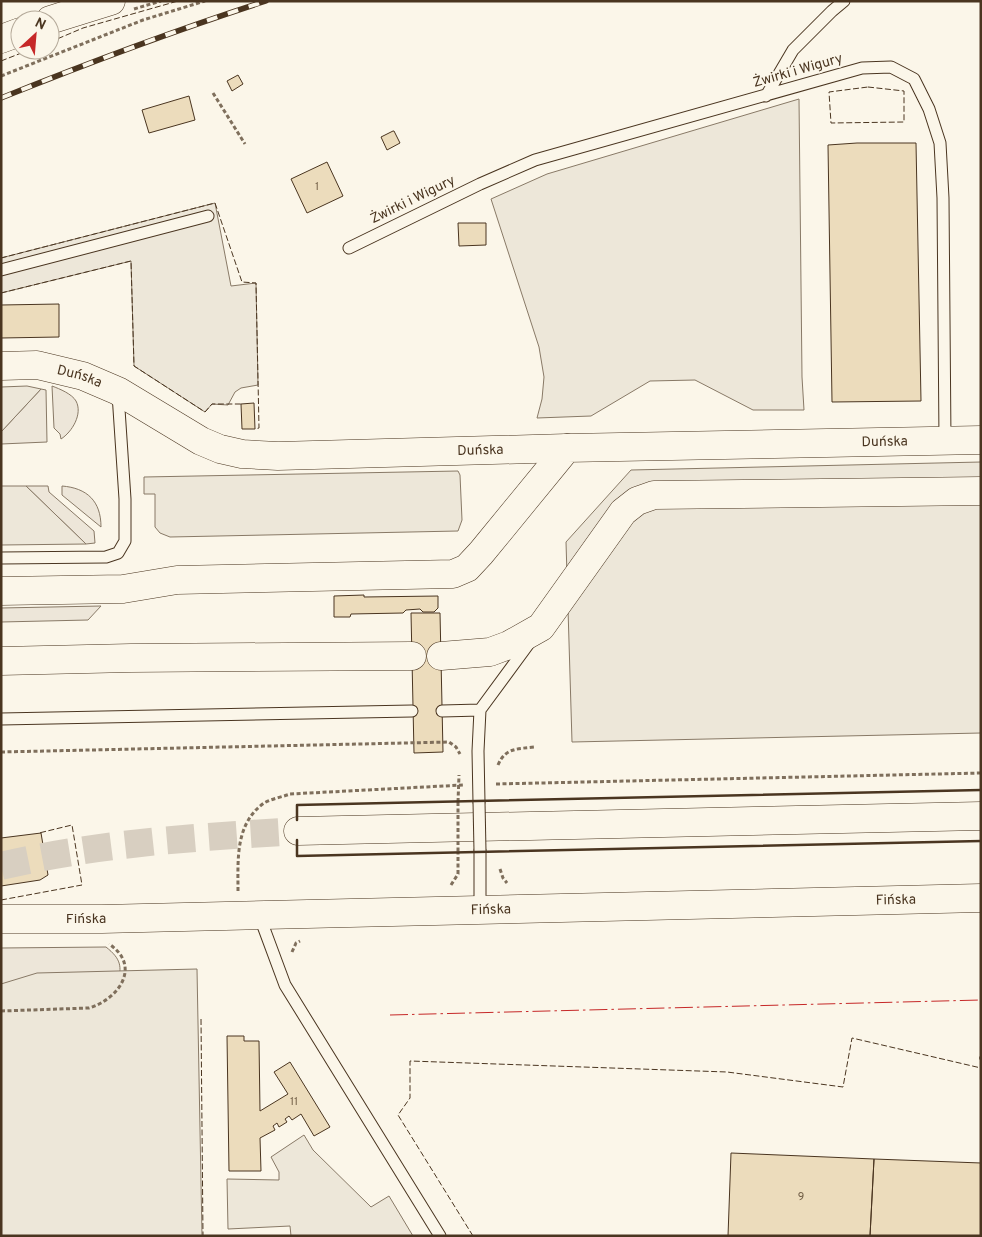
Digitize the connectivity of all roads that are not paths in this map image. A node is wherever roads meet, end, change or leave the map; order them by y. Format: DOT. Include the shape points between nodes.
graph roads {
  1 [pos="111,1"];
  2 [pos="844,1"];
  3 [pos="60,17"];
  4 [pos="766,96"];
  5 [pos="208,216"];
  6 [pos="349,248"];
  7 [pos="1,270"];
  8 [pos="1,366"];
  9 [pos="118,391"];
  10 [pos="945,440"];
  11 [pos="981,440"];
  12 [pos="567,448"];
  13 [pos="981,491"];
  14 [pos="1,558"];
  15 [pos="1,591"];
  16 [pos="540,627"];
  17 [pos="412,656"];
  18 [pos="441,656"];
  19 [pos="1,660"];
  20 [pos="480,710"];
  21 [pos="412,711"];
  22 [pos="442,711"];
  23 [pos="1,718"];
  24 [pos="981,816"];
  25 [pos="298,831"];
  26 [pos="981,898"];
  27 [pos="480,910"];
  28 [pos="248,915"];
  29 [pos="1,919"];
  30 [pos="440,1236"];
  1 -- 3 [label="main road"];
  2 -- 4 [label="lane" via="793,50"];
  4 -- 6 [label="lane, Żwirki i Wigury" via="535,160"];
  4 -- 10 [label="lane, Żwirki i Wigury" via="862,68 891,67 914,79 922,94 940,143 942,171"];
  5 -- 7 [label="lane"];
  8 -- 9 [label="main road, Duńska" via="37,365 82,376"];
  9 -- 12 [label="main road, Duńska" via="201,441 242,454 278,456"];
  9 -- 14 [label="lane" via="126,526 125,541 118,553"];
  10 -- 11 [label="main road, Duńska"];
  10 -- 12 [label="main road, Duńska"];
  12 -- 15 [label="main road" via="468,568 453,574 186,580 123,589"];
  13 -- 16 [label="main road" via="654,495 637,501 623,512"];
  16 -- 18 [label="main road" via="490,652"];
  16 -- 20 [label="lane"];
  17 -- 19 [label="main road"];
  20 -- 22 [label="lane"];
  20 -- 27 [label="lane, bridge"];
  21 -- 23 [label="lane"];
  24 -- 25 [label="main road"];
  26 -- 27 [label="main road, Fińska"];
  27 -- 28 [label="main road, Fińska"];
  28 -- 29 [label="main road, Fińska"];
  28 -- 30 [label="lane" via="285,985"];
}
